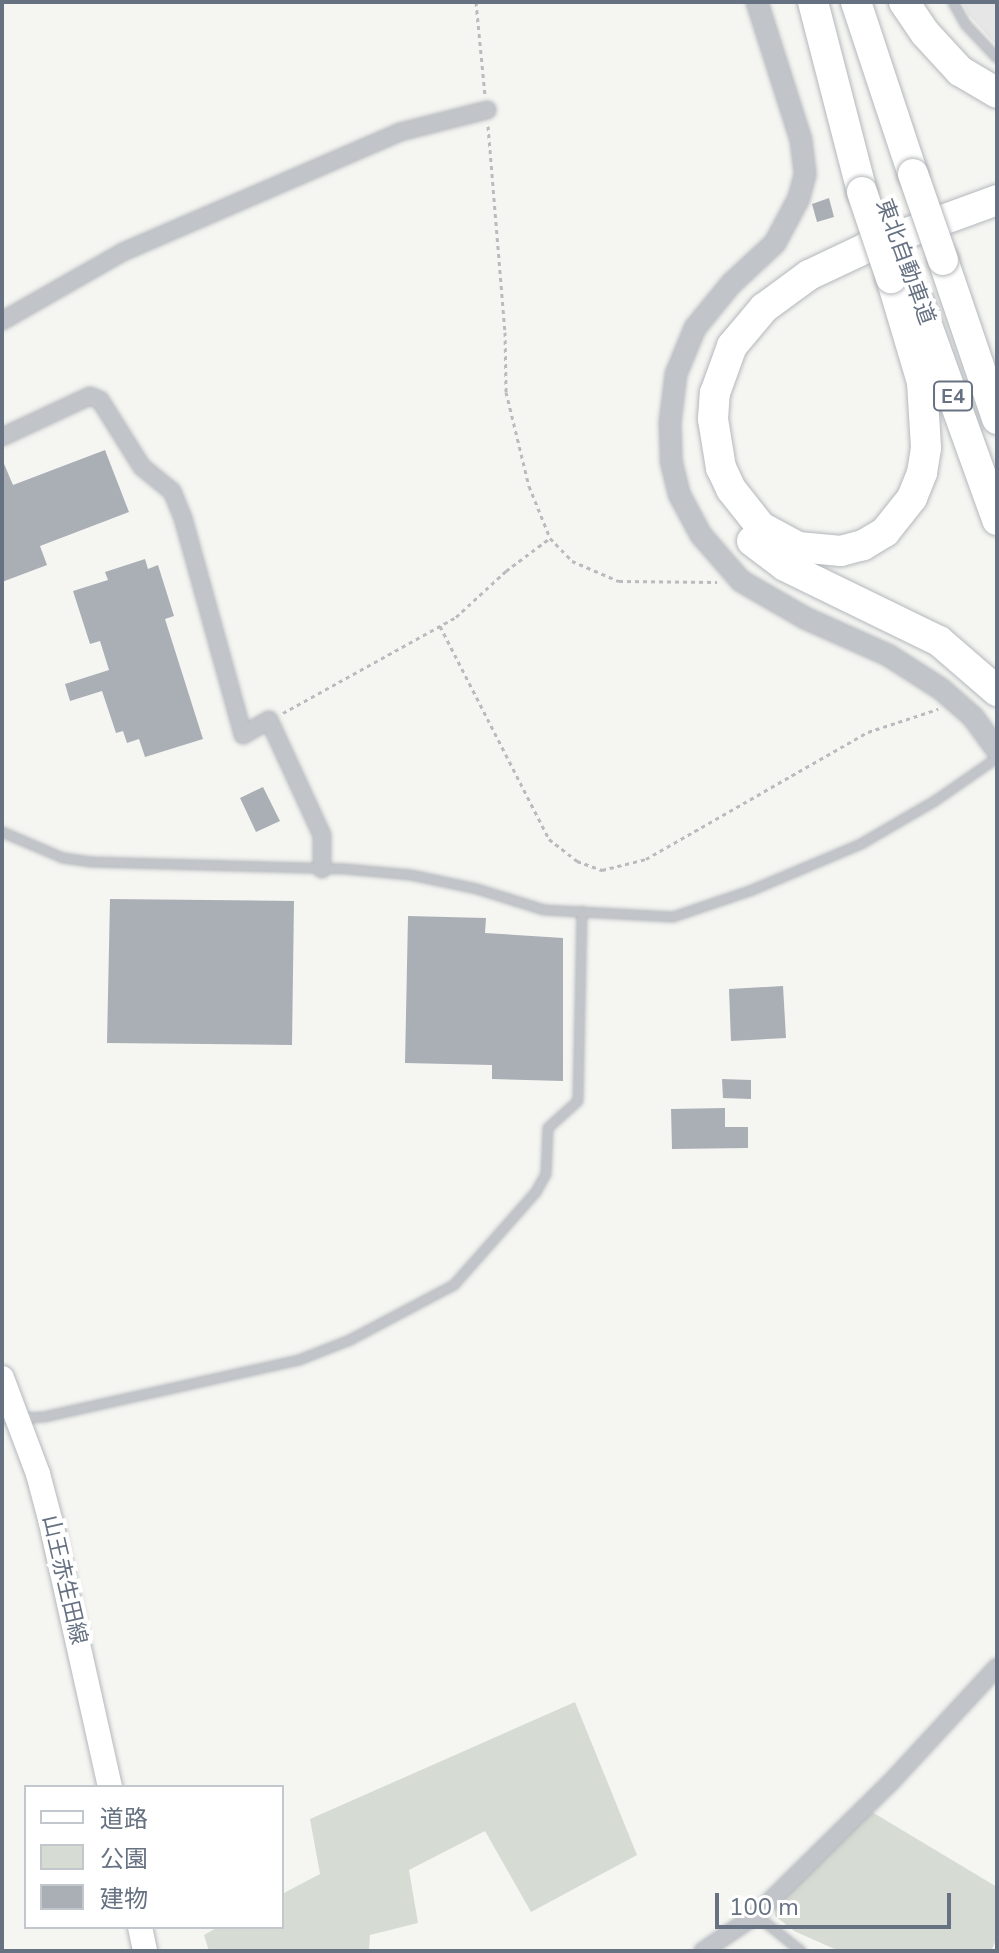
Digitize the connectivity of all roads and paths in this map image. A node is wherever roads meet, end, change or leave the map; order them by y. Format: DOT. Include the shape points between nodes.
graph roads {
  1 [pos="476,2"];
  2 [pos="757,2"];
  3 [pos="816,2"];
  4 [pos="856,2"];
  5 [pos="904,2"];
  6 [pos="953,2"];
  7 [pos="997,58"];
  8 [pos="997,93"];
  9 [pos="487,110"];
  10 [pos="997,184"];
  11 [pos="997,200"];
  12 [pos="899,276"];
  13 [pos="2,321"];
  14 [pos="997,419"];
  15 [pos="2,437"];
  16 [pos="997,520"];
  17 [pos="550,538"];
  18 [pos="741,581"];
  19 [pos="440,626"];
  20 [pos="997,691"];
  21 [pos="957,703"];
  22 [pos="269,720"];
  23 [pos="997,750"];
  24 [pos="997,758"];
  25 [pos="2,832"];
  26 [pos="322,869"];
  27 [pos="582,911"];
  28 [pos="2,1378"];
  29 [pos="10,1418"];
  30 [pos="997,1667"];
  31 [pos="110,1785"];
  32 [pos="756,1915"];
  33 [pos="140,1929"];
  34 [pos="145,1951"];
  35 [pos="703,1951"];
  36 [pos="801,1951"];
  1 -- 9 [label="path"];
  2 -- 18 [label="street" via="801,140 805,175 775,243 695,328 676,374 670,423 679,494 701,535"];
  3 -- 12 [label="highway, 東北自動車道 / E4"];
  4 -- 14 [label="highway, 東北自動車道 / E4, bridge"];
  5 -- 8 [label="highway" via="960,71"];
  6 -- 7 [label="lane"];
  9 -- 13 [label="street" via="371,144 123,252"];
  9 -- 17 [label="path" via="506,392 529,486"];
  10 -- 20 [label="highway" via="860,232 768,282 732,318 709,357 700,378 697,426 702,462 714,493 761,549 785,566 926,633"];
  11 -- 12 [label="highway" via="809,275 764,308 732,346 721,368 714,406 721,468 761,527 798,547 841,551 885,532 906,508 922,473 927,413"];
  12 -- 16 [label="highway, 東北自動車道 / E4"];
  15 -- 22 [label="street" via="90,396 100,400 142,467 172,491 243,735"];
  17 -- 18 [label="path" via="572,561 619,581"];
  17 -- 19 [label="path"];
  18 -- 21 [label="street" via="805,618 888,655"];
  19 -- 21 [label="path" via="549,839 577,861 602,870 646,859 868,732"];
  19 -- 22 [label="path"];
  21 -- 23 [label="street"];
  22 -- 26 [label="street" via="322,835"];
  24 -- 27 [label="lane" via="861,844 750,891 673,917"];
  25 -- 26 [label="lane" via="39,850 90,862"];
  26 -- 27 [label="lane" via="411,875 544,910"];
  27 -- 29 [label="lane" via="578,1101 548,1128 546,1174 536,1192 454,1285 350,1340 299,1360 44,1417"];
  28 -- 29 [label="main road, 山王赤生田線"];
  29 -- 31 [label="main road, 山王赤生田線" via="54,1535"];
  30 -- 32 [label="street" via="891,1782"];
  32 -- 35 [label="street"];
  32 -- 36 [label="lane"];
  33 -- 34 [label="main road"];
}
